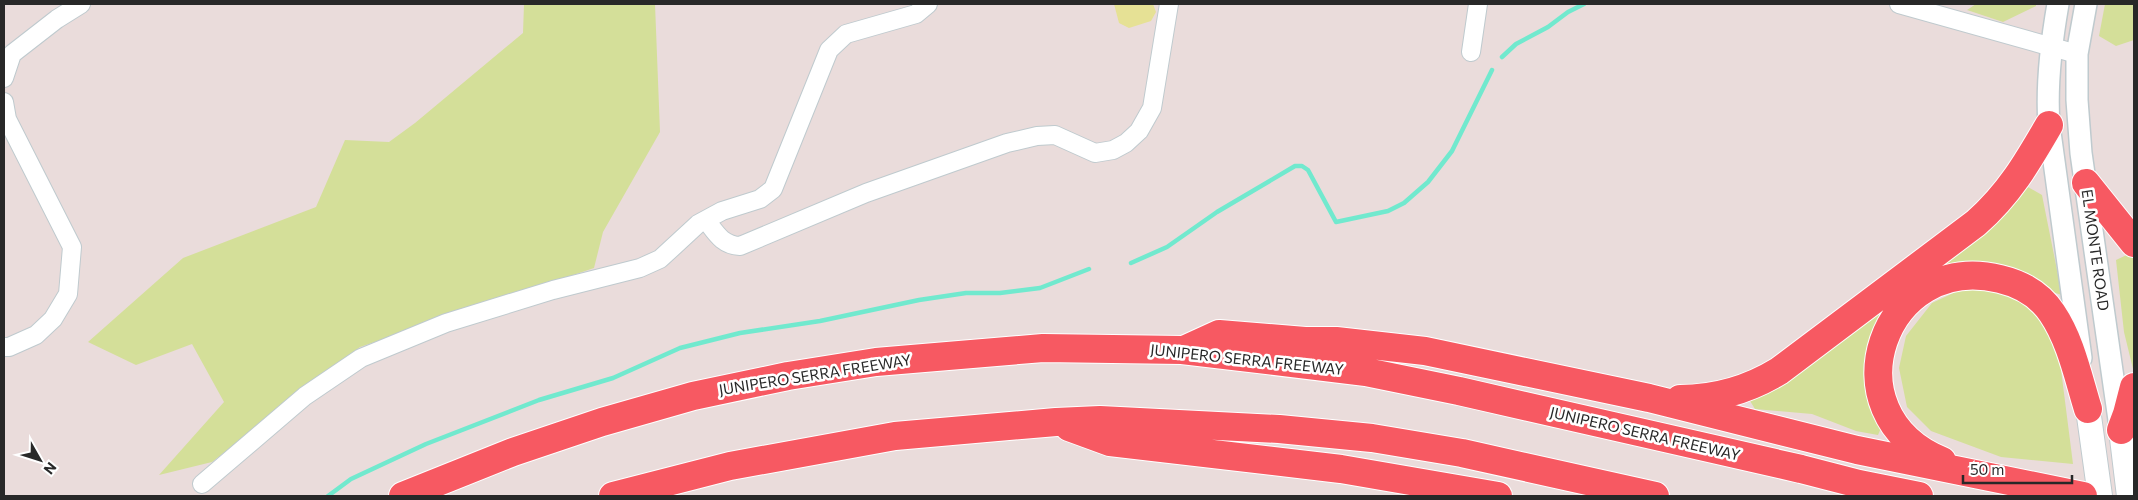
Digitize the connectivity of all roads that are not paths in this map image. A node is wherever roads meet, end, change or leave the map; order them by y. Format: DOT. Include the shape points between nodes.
graph roads {
  1 [pos="81,4"];
  2 [pos="928,4"];
  3 [pos="1168,4"];
  4 [pos="1478,4"];
  5 [pos="1899,4"];
  6 [pos="2058,4"];
  7 [pos="2086,4"];
  8 [pos="2051,47"];
  9 [pos="1471,52"];
  10 [pos="2077,54"];
  11 [pos="4,78"];
  12 [pos="4,102"];
  13 [pos="2049,125"];
  14 [pos="2086,183"];
  15 [pos="706,220"];
  16 [pos="2134,243"];
  17 [pos="4,347"];
  18 [pos="1182,350"];
  19 [pos="2134,386"];
  20 [pos="1649,398"];
  21 [pos="2088,409"];
  22 [pos="1056,422"];
  23 [pos="2121,430"];
  24 [pos="2006,480"];
  25 [pos="202,484"];
  26 [pos="2073,494"];
  27 [pos="403,496"];
  28 [pos="613,496"];
  29 [pos="1498,496"];
  30 [pos="1655,496"];
  31 [pos="1919,496"];
  32 [pos="2100,496"];
  33 [pos="2129,496"];
  1 -- 11 [label="street" via="12,54"];
  2 -- 15 [label="street" via="916,14 846,34 829,50 773,189 760,199 722,211"];
  3 -- 15 [label="street" via="1152,108 1139,131 1113,150 1095,153 1055,136 1037,136 1007,143 866,193 740,246 721,240"];
  4 -- 9 [label="street"];
  5 -- 8 [label="street"];
  6 -- 8 [label="street, EL MONTE ROAD"];
  7 -- 10 [label="street, EL MONTE ROAD"];
  8 -- 10 [label="street"];
  8 -- 13 [label="street, EL MONTE ROAD" via="2047,96"];
  10 -- 14 [label="street, EL MONTE ROAD" via="2077,100"];
  12 -- 17 [label="street" via="6,119 72,247 68,294 53,319 36,335"];
  13 -- 20 [label="highway" via="2019,175 1994,208 1779,371 1731,393 1693,399"];
  13 -- 21 [label="street, EL MONTE ROAD"];
  14 -- 16 [label="highway"];
  14 -- 23 [label="street, EL MONTE ROAD"];
  15 -- 25 [label="street" via="660,259 640,268 552,290 446,323 361,358 305,396"];
  18 -- 20 [label="highway" via="1219,334 1346,342 1425,351"];
  18 -- 27 [label="highway, JUNIPERO SERRA FREEWAY" via="1043,348 876,362 788,376 692,396 602,422 513,452"];
  18 -- 31 [label="highway, JUNIPERO SERRA FREEWAY" via="1366,372"];
  19 -- 23 [label="highway"];
  20 -- 24 [label="highway" via="1857,450"];
  21 -- 24 [label="highway" via="2061,329 2042,300 2027,289 1990,276 1972,275 1954,277 1920,292 1904,306 1883,342 1878,382 1888,416 1908,440 1929,456"];
  21 -- 32 [label="main road, EL MONTE ROAD"];
  22 -- 28 [label="highway" via="894,436 730,466"];
  22 -- 29 [label="highway" via="1110,442 1324,467"];
  22 -- 30 [label="highway" via="1187,423 1372,438 1462,452"];
  23 -- 33 [label="main road, EL MONTE ROAD"];
  24 -- 26 [label="highway"];
}
